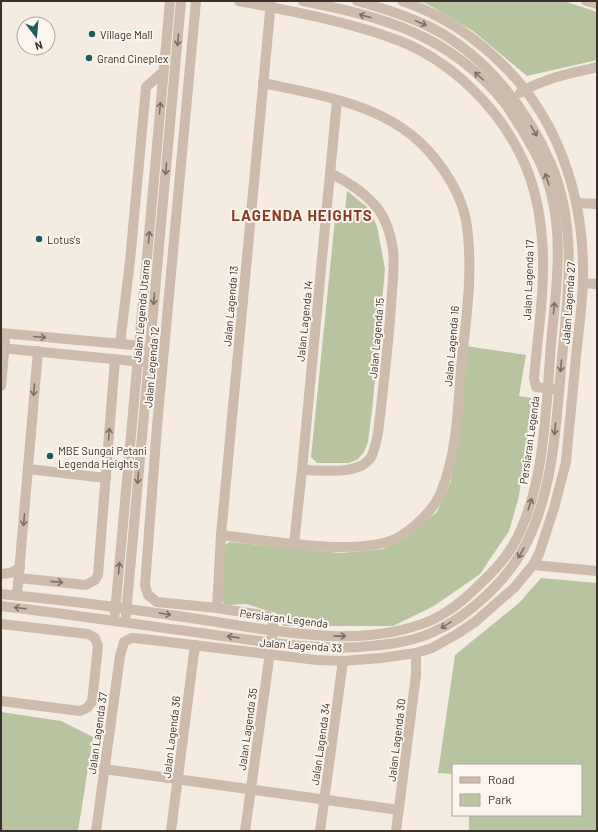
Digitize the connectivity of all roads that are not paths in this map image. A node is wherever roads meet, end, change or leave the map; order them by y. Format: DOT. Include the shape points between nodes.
graph roads {
  1 [pos="170,1"];
  2 [pos="181,1"];
  3 [pos="196,1"];
  4 [pos="239,1"];
  5 [pos="303,1"];
  6 [pos="358,1"];
  7 [pos="402,1"];
  8 [pos="586,1"];
  9 [pos="271,4"];
  10 [pos="597,4"];
  11 [pos="597,68"];
  12 [pos="163,72"];
  13 [pos="263,83"];
  14 [pos="525,90"];
  15 [pos="337,100"];
  16 [pos="509,101"];
  17 [pos="330,173"];
  18 [pos="576,203"];
  19 [pos="597,204"];
  20 [pos="130,261"];
  21 [pos="145,283"];
  22 [pos="583,283"];
  23 [pos="597,284"];
  24 [pos="3,333"];
  25 [pos="120,344"];
  26 [pos="139,346"];
  27 [pos="150,347"];
  28 [pos="3,348"];
  29 [pos="38,351"];
  30 [pos="115,359"];
  31 [pos="138,361"];
  32 [pos="149,362"];
  33 [pos="1,386"];
  34 [pos="548,389"];
  35 [pos="559,390"];
  36 [pos="573,391"];
  37 [pos="132,424"];
  38 [pos="143,425"];
  39 [pos="157,426"];
  40 [pos="28,469"];
  41 [pos="302,470"];
  42 [pos="106,478"];
  43 [pos="221,535"];
  44 [pos="294,544"];
  45 [pos="533,565"];
  46 [pos="20,568"];
  47 [pos="597,571"];
  48 [pos="1,574"];
  49 [pos="19,578"];
  50 [pos="1,592"];
  51 [pos="470,593"];
  52 [pos="17,596"];
  53 [pos="478,603"];
  54 [pos="1,606"];
  55 [pos="115,607"];
  56 [pos="127,608"];
  57 [pos="217,608"];
  58 [pos="487,612"];
  59 [pos="114,620"];
  60 [pos="125,622"];
  61 [pos="1,624"];
  62 [pos="273,630"];
  63 [pos="127,640"];
  64 [pos="271,644"];
  65 [pos="194,645"];
  66 [pos="416,653"];
  67 [pos="270,655"];
  68 [pos="343,661"];
  69 [pos="1,701"];
  70 [pos="104,769"];
  71 [pos="177,779"];
  72 [pos="251,789"];
  73 [pos="324,800"];
  74 [pos="399,810"];
  75 [pos="96,831"];
  76 [pos="171,831"];
  77 [pos="245,831"];
  78 [pos="320,831"];
  79 [pos="396,831"];
  1 -- 12 [label="street, Jalan Legenda Utama"];
  2 -- 27 [label="street, Jalan Legenda Utama, one-way"];
  3 -- 39 [label="street, Jalan Legenda 12"];
  4 -- 9 [label="street"];
  16 -- 5 [label="street, Persiaran Legenda, one-way" via="447,50 410,30 330,6"];
  6 -- 16 [label="street, Persiaran Legenda, one-way" via="389,10 444,35 475,57 492,74"];
  7 -- 14 [label="street, Jalan Lagenda 27" via="420,7 470,35 497,58"];
  8 -- 10 [label="street"];
  9 -- 13 [label="street, Jalan Lagenda 13"];
  9 -- 34 [label="street, Jalan Lagenda 17" via="366,30 424,54 443,65 468,86 507,132 525,164 539,213 543,272 534,378 536,387"];
  11 -- 14 [label="street" via="549,79"];
  12 -- 20 [label="street" via="146,87"];
  21 -- 12 [label="street, Jalan Legenda Utama, one-way"];
  13 -- 15 [label="street, Jalan Lagenda 16"];
  13 -- 43 [label="street, Jalan Lagenda 13"];
  14 -- 16 [label="street"];
  14 -- 18 [label="street, Jalan Lagenda 27" via="556,140"];
  15 -- 17 [label="street, Jalan Lagenda 14"];
  15 -- 44 [label="street, Jalan Lagenda 16" via="380,116 416,138 442,168 457,192 468,236 469,272 457,419 441,492 428,512 405,532 387,542 373,545 350,547"];
  34 -- 16 [label="street, Persiaran Legenda, one-way" via="556,288 555,212 536,152"];
  16 -- 35 [label="street, Persiaran Legenda, one-way" via="531,126 552,165 566,214 569,251 568,289"];
  17 -- 41 [label="street, Jalan Lagenda 14"];
  17 -- 41 [label="street, Jalan Lagenda 15" via="370,199 387,228 394,261 389,331 378,433 371,458 357,469"];
  18 -- 19 [label="street"];
  18 -- 22 [label="street, Jalan Lagenda 27" via="580,218"];
  20 -- 21 [label="street"];
  20 -- 25 [label="street"];
  21 -- 26 [label="street, Jalan Legenda Utama"];
  22 -- 23 [label="street"];
  22 -- 36 [label="street, Jalan Lagenda 27"];
  24 -- 25 [label="street, one-way"];
  24 -- 28 [label="street"];
  25 -- 26 [label="street"];
  26 -- 27 [label="street"];
  26 -- 31 [label="street, Jalan Legenda Utama"];
  27 -- 32 [label="street, Jalan Legenda Utama"];
  28 -- 29 [label="street"];
  28 -- 33 [label="street"];
  29 -- 30 [label="street"];
  29 -- 40 [label="street, one-way"];
  30 -- 31 [label="street"];
  42 -- 30 [label="street, one-way"];
  31 -- 32 [label="street"];
  31 -- 37 [label="street, Jalan Legenda Utama"];
  32 -- 38 [label="street, Jalan Legenda Utama"];
  34 -- 35 [label="street, Jalan Lagenda 17"];
  51 -- 34 [label="street, Persiaran Legenda, one-way" via="500,564 523,524 538,473"];
  35 -- 36 [label="street, Jalan Lagenda 17"];
  35 -- 53 [label="street, Persiaran Legenda, one-way" via="552,458 533,528 516,561 502,580"];
  36 -- 45 [label="street, Jalan Lagenda 27" via="563,476 539,554"];
  37 -- 38 [label="street"];
  55 -- 37 [label="street, Jalan Legenda Utama, one-way"];
  38 -- 39 [label="street"];
  38 -- 56 [label="street, Jalan Legenda Utama, one-way"];
  39 -- 57 [label="street, Jalan Legenda 12" via="146,590 157,602"];
  40 -- 42 [label="street"];
  40 -- 46 [label="street, one-way"];
  41 -- 44 [label="street, Jalan Lagenda 14"];
  49 -- 42 [label="street, one-way" via="86,585 95,580 98,572"];
  43 -- 44 [label="street, Jalan Lagenda 16"];
  43 -- 57 [label="street, Jalan Lagenda 13"];
  45 -- 47 [label="street"];
  45 -- 58 [label="street, Jalan Lagenda 27" via="514,588"];
  46 -- 48 [label="street"];
  46 -- 49 [label="street"];
  49 -- 52 [label="street"];
  50 -- 52 [label="street, Persiaran Legenda"];
  51 -- 53 [label="street"];
  62 -- 51 [label="street, Persiaran Legenda, one-way" via="305,635 339,636 404,630 445,613"];
  52 -- 55 [label="street, Persiaran Legenda"];
  53 -- 58 [label="street"];
  53 -- 64 [label="street, Persiaran Legenda, one-way" via="442,628 399,643 346,647"];
  59 -- 54 [label="street, Persiaran Legenda, one-way"];
  55 -- 56 [label="street, Persiaran Legenda"];
  55 -- 59 [label="street, Jalan Legenda Utama"];
  56 -- 60 [label="street, Jalan Legenda Utama"];
  56 -- 62 [label="street, Persiaran Legenda, one-way"];
  57 -- 62 [label="street, Jalan Legenda 12" via="268,616 273,620"];
  58 -- 66 [label="street, Jalan Lagenda 33" via="457,634 432,648"];
  59 -- 60 [label="street, Persiaran Legenda"];
  64 -- 60 [label="street, Persiaran Legenda, one-way"];
  61 -- 69 [label="street" via="88,634 98,641 92,702 87,708 80,711"];
  62 -- 64 [label="street, Jalan Lagenda 35"];
  63 -- 65 [label="street, Jalan Lagenda 33" via="135,638"];
  63 -- 70 [label="street, Jalan Lagenda 37" via="122,646 120,656"];
  64 -- 67 [label="street, Jalan Lagenda 35"];
  65 -- 67 [label="street, Jalan Lagenda 33"];
  65 -- 71 [label="street, Jalan Lagenda 36"];
  66 -- 68 [label="street, Jalan Lagenda 33"];
  66 -- 74 [label="street, Jalan Lagenda 30" via="416,675"];
  67 -- 68 [label="street, Jalan Lagenda 33"];
  67 -- 72 [label="street, Jalan Lagenda 35"];
  68 -- 73 [label="street, Jalan Lagenda 34"];
  70 -- 71 [label="street"];
  70 -- 75 [label="street, Jalan Lagenda 37"];
  71 -- 72 [label="street"];
  71 -- 76 [label="street, Jalan Lagenda 36"];
  72 -- 73 [label="street"];
  72 -- 77 [label="street, Jalan Lagenda 35"];
  73 -- 74 [label="street"];
  73 -- 78 [label="street, Jalan Lagenda 34"];
  74 -- 79 [label="street, Jalan Lagenda 30"];
}
